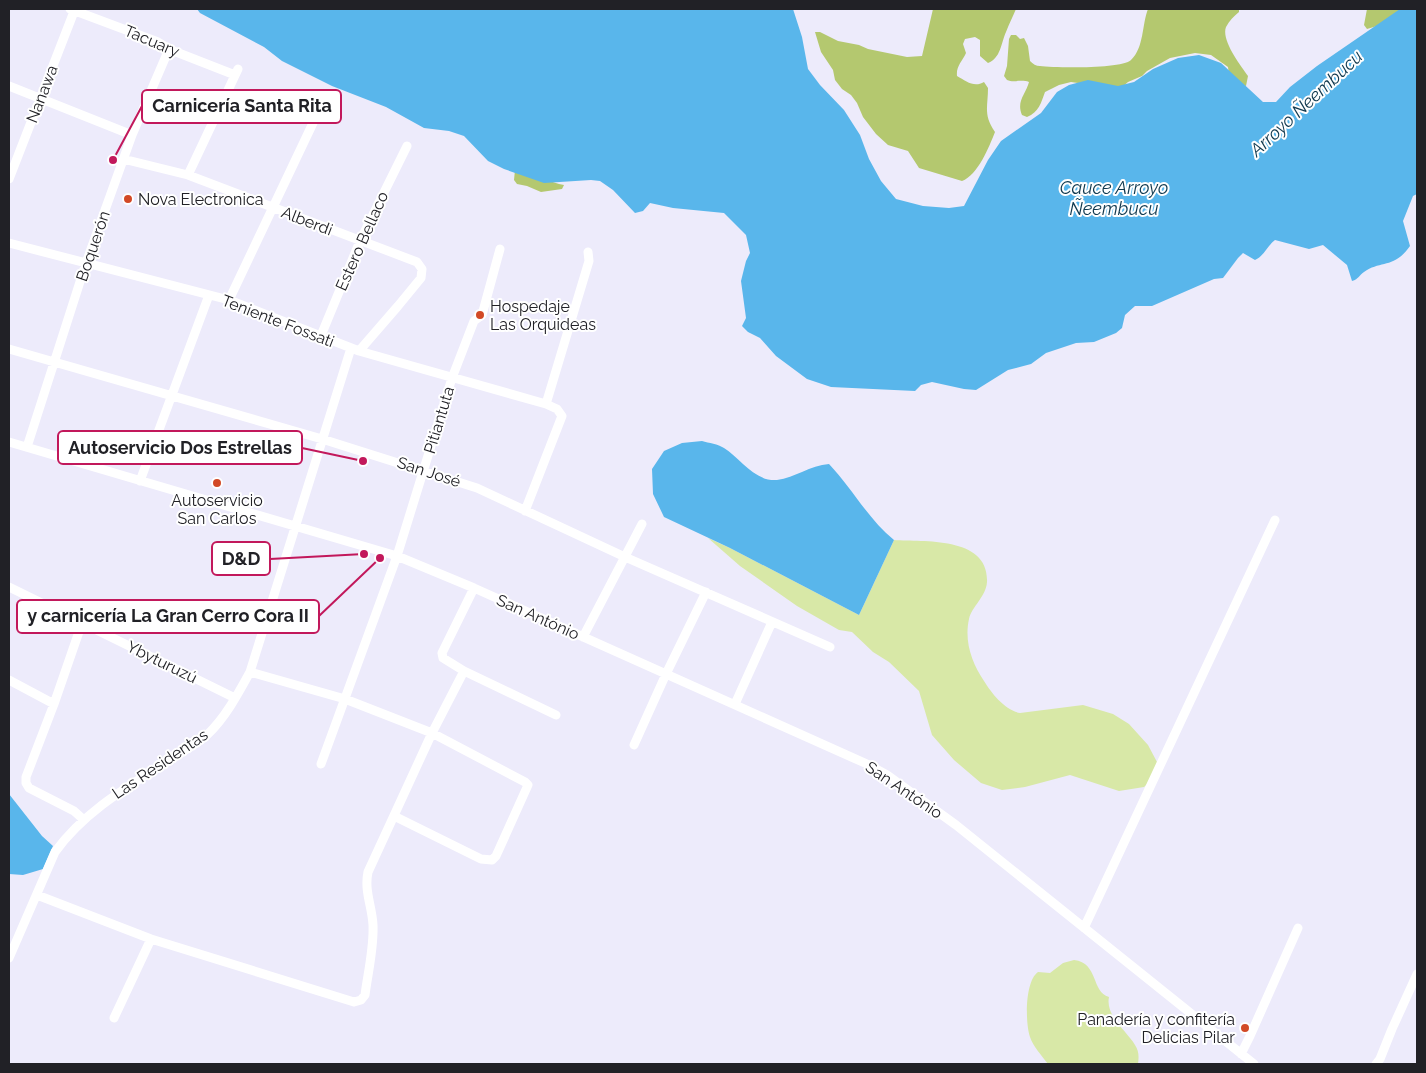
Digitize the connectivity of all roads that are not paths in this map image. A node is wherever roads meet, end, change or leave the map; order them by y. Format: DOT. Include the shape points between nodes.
graph roads {
  1 [pos="73,9"];
  2 [pos="169,48"];
  3 [pos="9,86"];
  4 [pos="40,98"];
  5 [pos="322,104"];
  6 [pos="132,135"];
  7 [pos="407,146"];
  8 [pos="123,159"];
  9 [pos="188,175"];
  10 [pos="9,179"];
  11 [pos="274,207"];
  12 [pos="360,241"];
  13 [pos="9,243"];
  14 [pos="500,249"];
  15 [pos="588,252"];
  16 [pos="86,263"];
  17 [pos="209,295"];
  18 [pos="229,300"];
  19 [pos="320,338"];
  20 [pos="9,349"];
  21 [pos="355,350"];
  22 [pos="55,362"];
  23 [pos="452,378"];
  24 [pos="172,395"];
  25 [pos="546,404"];
  26 [pos="322,439"];
  27 [pos="9,442"];
  28 [pos="27,447"];
  29 [pos="424,471"];
  30 [pos="140,481"];
  31 [pos="525,511"];
  32 [pos="1275,520"];
  33 [pos="642,524"];
  34 [pos="295,526"];
  35 [pos="397,556"];
  36 [pos="625,557"];
  37 [pos="9,587"];
  38 [pos="474,588"];
  39 [pos="706,592"];
  40 [pos="772,622"];
  41 [pos="82,623"];
  42 [pos="583,638"];
  43 [pos="830,648"];
  44 [pos="464,670"];
  45 [pos="250,672"];
  46 [pos="666,674"];
  47 [pos="9,680"];
  48 [pos="235,698"];
  49 [pos="345,699"];
  50 [pos="54,704"];
  51 [pos="735,704"];
  52 [pos="556,715"];
  53 [pos="432,733"];
  54 [pos="634,744"];
  55 [pos="321,764"];
  56 [pos="394,816"];
  57 [pos="84,820"];
  58 [pos="37,896"];
  59 [pos="1084,928"];
  60 [pos="1298,928"];
  61 [pos="151,939"];
  62 [pos="13,941"];
  63 [pos="9,958"];
  64 [pos="1417,974"];
  65 [pos="114,1018"];
  66 [pos="1241,1054"];
  67 [pos="1254,1064"];
  68 [pos="1376,1064"];
  1 -- 2 [label="street, Tacuary"];
  1 -- 4 [label="street, Nanawa"];
  2 -- 6 [label="street, Boquerón"];
  2 -- 9 [label="street, Tacuary" via="236,72"];
  3 -- 4 [label="street"];
  4 -- 6 [label="street"];
  4 -- 10 [label="street, Nanawa"];
  5 -- 11 [label="street"];
  6 -- 8 [label="street, Boquerón"];
  7 -- 12 [label="street, Estero Bellaco"];
  8 -- 9 [label="street, Alberdi"];
  8 -- 16 [label="street, Boquerón"];
  9 -- 11 [label="street, Alberdi"];
  11 -- 12 [label="street, Alberdi"];
  11 -- 18 [label="street"];
  12 -- 19 [label="street, Estero Bellaco"];
  12 -- 21 [label="street, Alberdi" via="416,262 422,269 421,278 398,306"];
  13 -- 16 [label="street, Teniente Fossati"];
  14 -- 23 [label="street, Pitiantuta" via="482,315 474,321"];
  15 -- 25 [label="street" via="589,261"];
  16 -- 17 [label="street, Teniente Fossati"];
  16 -- 22 [label="street, Boquerón"];
  17 -- 18 [label="street, Teniente Fossati"];
  17 -- 24 [label="street"];
  18 -- 19 [label="street, Teniente Fossati"];
  19 -- 21 [label="street, Teniente Fossati"];
  20 -- 22 [label="street, San José"];
  21 -- 23 [label="street, Teniente Fossati"];
  21 -- 26 [label="street, Las Residentas"];
  22 -- 24 [label="street, San José"];
  22 -- 28 [label="street, Boquerón"];
  23 -- 25 [label="street, Teniente Fossati"];
  23 -- 29 [label="street, Pitiantuta"];
  24 -- 26 [label="street, San José"];
  24 -- 30 [label="street"];
  25 -- 31 [label="street" via="562,416"];
  26 -- 29 [label="street, San José"];
  26 -- 34 [label="street, Las Residentas"];
  27 -- 28 [label="street, San António"];
  28 -- 30 [label="street, San António"];
  29 -- 31 [label="street, San José" via="477,488"];
  29 -- 35 [label="street, Pitiantuta"];
  30 -- 34 [label="street, San António"];
  31 -- 36 [label="street, San José"];
  32 -- 59 [label="street"];
  33 -- 36 [label="street"];
  34 -- 35 [label="street, San António"];
  34 -- 45 [label="street, Las Residentas"];
  35 -- 38 [label="street, San António"];
  35 -- 49 [label="street, Pitiantuta"];
  36 -- 39 [label="street, San José"];
  36 -- 42 [label="street"];
  37 -- 41 [label="street, Ybyturuzú"];
  38 -- 42 [label="street, San António"];
  38 -- 44 [label="street" via="442,653 443,658"];
  39 -- 40 [label="street, San José"];
  39 -- 46 [label="street"];
  40 -- 43 [label="street, San José"];
  40 -- 51 [label="street"];
  41 -- 48 [label="street, Ybyturuzú"];
  41 -- 50 [label="street"];
  42 -- 46 [label="street, San António"];
  44 -- 52 [label="street"];
  44 -- 53 [label="street"];
  45 -- 48 [label="street, Las Residentas"];
  45 -- 49 [label="street"];
  46 -- 51 [label="street, San António"];
  46 -- 54 [label="street"];
  47 -- 50 [label="street"];
  48 -- 57 [label="street, Las Residentas" via="206,736 116,794"];
  49 -- 53 [label="street"];
  49 -- 55 [label="street, Pitiantuta"];
  50 -- 57 [label="street" via="27,772 26,783 29,788 74,811"];
  51 -- 59 [label="street, San António" via="887,775 956,825"];
  53 -- 56 [label="street"];
  53 -- 56 [label="street" via="528,785 496,856 492,860 481,859"];
  56 -- 61 [label="street" via="366,882 373,936 365,994 360,1000 354,1002"];
  57 -- 58 [label="street, Las Residentas" via="55,852"];
  58 -- 61 [label="street"];
  58 -- 62 [label="street, Las Residentas"];
  59 -- 66 [label="street, San António"];
  60 -- 66 [label="street"];
  61 -- 65 [label="street"];
  62 -- 63 [label="street, Las Residentas"];
  64 -- 68 [label="street"];
  66 -- 67 [label="street, San António"];
}
